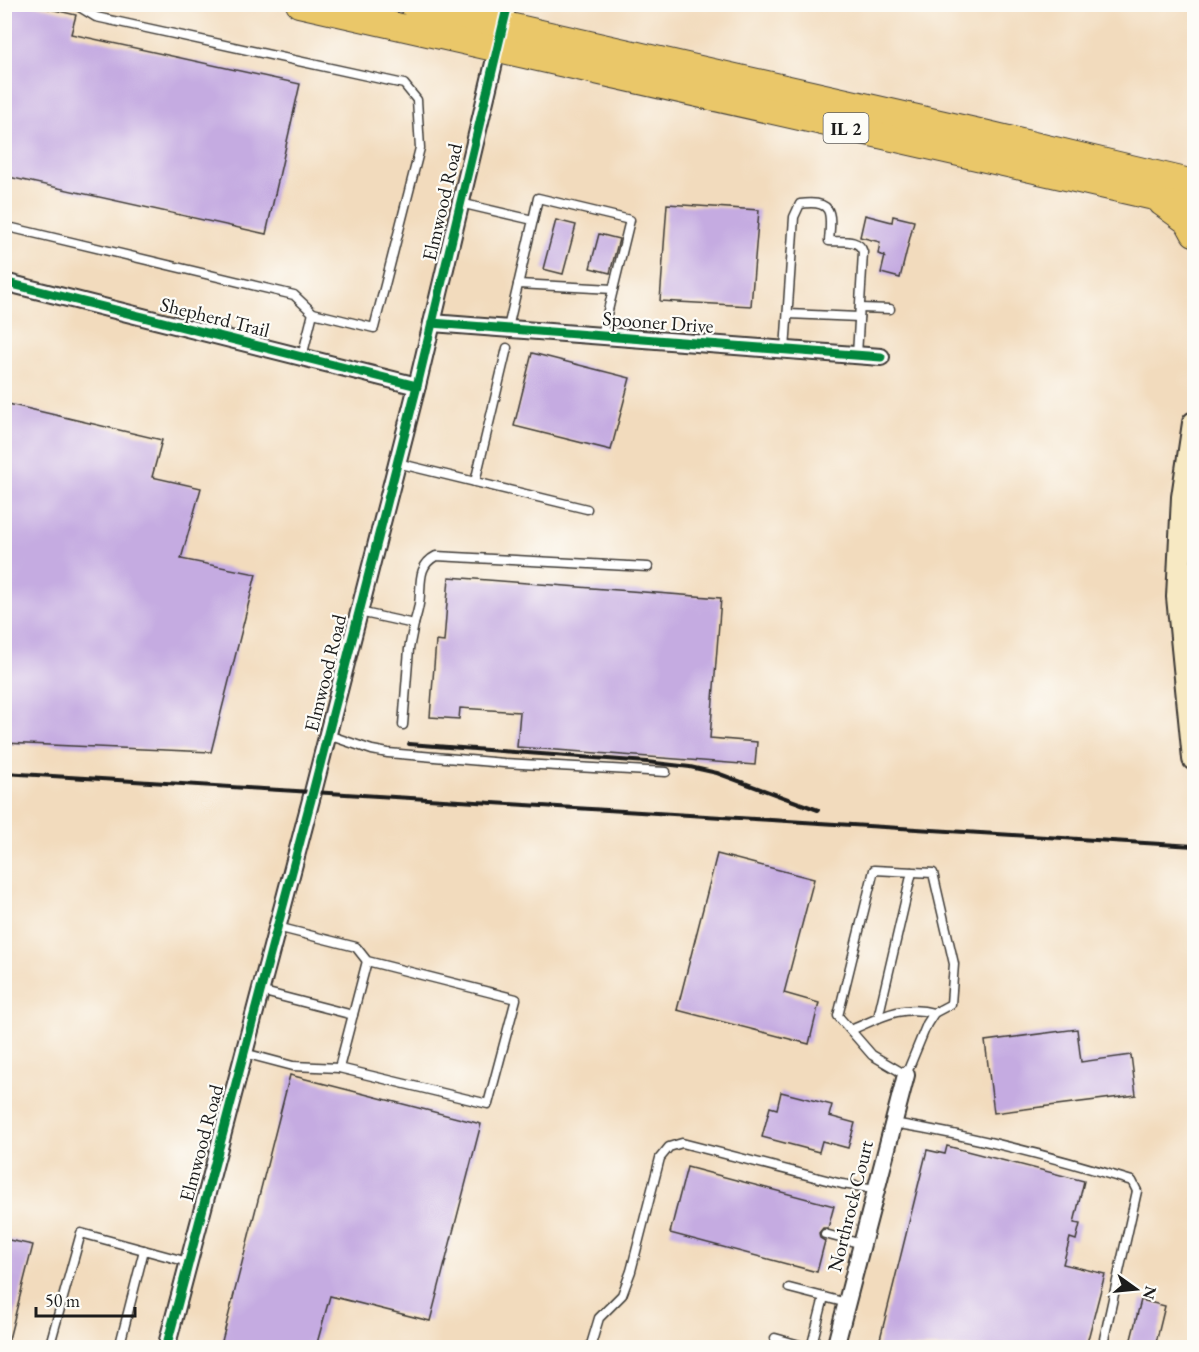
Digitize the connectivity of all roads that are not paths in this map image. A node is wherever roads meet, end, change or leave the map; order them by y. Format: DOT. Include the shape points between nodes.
graph roads {
  1 [pos="72,4"];
  2 [pos="299,4"];
  3 [pos="412,4"];
  4 [pos="506,15"];
  5 [pos="497,49"];
  6 [pos="1194,165"];
  7 [pos="1194,183"];
  8 [pos="1160,187"];
  9 [pos="460,203"];
  10 [pos="1194,206"];
  11 [pos="533,220"];
  12 [pos="4,226"];
  13 [pos="1194,233"];
  14 [pos="4,282"];
  15 [pos="518,284"];
  16 [pos="613,289"];
  17 [pos="890,309"];
  18 [pos="859,312"];
  19 [pos="313,313"];
  20 [pos="788,314"];
  21 [pos="432,323"];
  22 [pos="508,328"];
  23 [pos="602,335"];
  24 [pos="507,348"];
  25 [pos="785,350"];
  26 [pos="857,355"];
  27 [pos="302,357"];
  28 [pos="881,357"];
  29 [pos="417,386"];
  30 [pos="1194,423"];
  31 [pos="397,463"];
  32 [pos="475,482"];
  33 [pos="1189,497"];
  34 [pos="588,509"];
  35 [pos="648,567"];
  36 [pos="359,612"];
  37 [pos="414,624"];
  38 [pos="403,725"];
  39 [pos="328,735"];
  40 [pos="1194,759"];
  41 [pos="666,772"];
  42 [pos="912,872"];
  43 [pos="277,927"];
  44 [pos="367,961"];
  45 [pos="260,991"];
  46 [pos="934,1013"];
  47 [pos="353,1015"];
  48 [pos="878,1018"];
  49 [pos="850,1030"];
  50 [pos="244,1053"];
  51 [pos="339,1068"];
  52 [pos="906,1076"];
  53 [pos="893,1123"];
  54 [pos="876,1189"];
  55 [pos="825,1234"];
  56 [pos="862,1244"];
  57 [pos="144,1250"];
  58 [pos="188,1262"];
  59 [pos="789,1288"];
  60 [pos="824,1297"];
  61 [pos="847,1303"];
  62 [pos="775,1338"];
  63 [pos="49,1347"];
  64 [pos="119,1347"];
  65 [pos="166,1347"];
  66 [pos="590,1347"];
  67 [pos="811,1347"];
  68 [pos="835,1347"];
  69 [pos="1102,1347"];
  1 -- 19 [label="lane" via="96,17 404,84 417,100 420,148 374,328"];
  2 -- 5 [label="main road, IL 2"];
  3 -- 4 [label="main road, IL 2"];
  4 -- 5 [label="street, Elmwood Road"];
  4 -- 8 [label="main road, IL 2" via="980,132"];
  5 -- 8 [label="main road, IL 2"];
  5 -- 9 [label="street, Elmwood Road"];
  6 -- 8 [label="main road"];
  7 -- 8 [label="main road, IL 2"];
  8 -- 10 [label="main road, IL 2"];
  8 -- 13 [label="main road"];
  9 -- 11 [label="lane"];
  9 -- 21 [label="street, Elmwood Road"];
  11 -- 15 [label="lane"];
  11 -- 16 [label="lane" via="538,198 630,220"];
  12 -- 19 [label="lane" via="294,295"];
  14 -- 27 [label="street, Shepherd Trail"];
  15 -- 16 [label="lane"];
  15 -- 22 [label="lane"];
  16 -- 23 [label="lane"];
  17 -- 18 [label="lane"];
  18 -- 20 [label="lane"];
  18 -- 20 [label="lane" via="861,246 829,241 830,210 804,203 794,217"];
  18 -- 26 [label="lane"];
  19 -- 27 [label="lane"];
  20 -- 25 [label="lane"];
  21 -- 22 [label="street, Spooner Drive"];
  21 -- 29 [label="street, Elmwood Road"];
  22 -- 23 [label="street, Spooner Drive"];
  23 -- 25 [label="street, Spooner Drive"];
  24 -- 32 [label="lane"];
  25 -- 26 [label="street, Spooner Drive"];
  26 -- 28 [label="street, Spooner Drive"];
  27 -- 29 [label="street, Shepherd Trail"];
  29 -- 31 [label="street, Elmwood Road"];
  30 -- 33 [label="main road"];
  31 -- 32 [label="lane"];
  31 -- 36 [label="street, Elmwood Road"];
  32 -- 34 [label="lane"];
  33 -- 40 [label="main road" via="1178,597"];
  35 -- 37 [label="lane" via="436,556 422,569"];
  36 -- 37 [label="lane"];
  36 -- 39 [label="street, Elmwood Road"];
  37 -- 38 [label="lane"];
  39 -- 41 [label="lane" via="388,753"];
  39 -- 43 [label="street, Elmwood Road"];
  42 -- 46 [label="lane" via="933,873 954,964 951,1004"];
  42 -- 48 [label="lane"];
  42 -- 49 [label="lane" via="874,870 838,1016"];
  43 -- 44 [label="lane" via="356,947"];
  43 -- 45 [label="street, Elmwood Road"];
  44 -- 47 [label="lane"];
  44 -- 51 [label="lane" via="516,999 488,1104"];
  45 -- 47 [label="lane"];
  45 -- 50 [label="street, Elmwood Road"];
  46 -- 48 [label="lane" via="919,1009"];
  46 -- 52 [label="lane"];
  47 -- 51 [label="lane"];
  48 -- 49 [label="lane"];
  49 -- 52 [label="lane" via="872,1055"];
  50 -- 51 [label="lane" via="293,1066"];
  50 -- 58 [label="street, Elmwood Road"];
  52 -- 53 [label="street, Northrock Court"];
  53 -- 54 [label="street, Northrock Court"];
  53 -- 69 [label="lane" via="952,1132 1132,1181 1137,1191"];
  54 -- 56 [label="street, Northrock Court"];
  54 -- 66 [label="lane" via="682,1143 669,1147 660,1158 622,1295 599,1318"];
  55 -- 56 [label="lane"];
  56 -- 61 [label="street, Northrock Court"];
  57 -- 58 [label="lane"];
  57 -- 63 [label="lane" via="81,1233"];
  57 -- 64 [label="lane"];
  58 -- 65 [label="street, Elmwood Road"];
  59 -- 60 [label="lane"];
  60 -- 61 [label="lane"];
  60 -- 67 [label="lane"];
  61 -- 68 [label="street, Northrock Court"];
  62 -- 67 [label="lane"];
}
